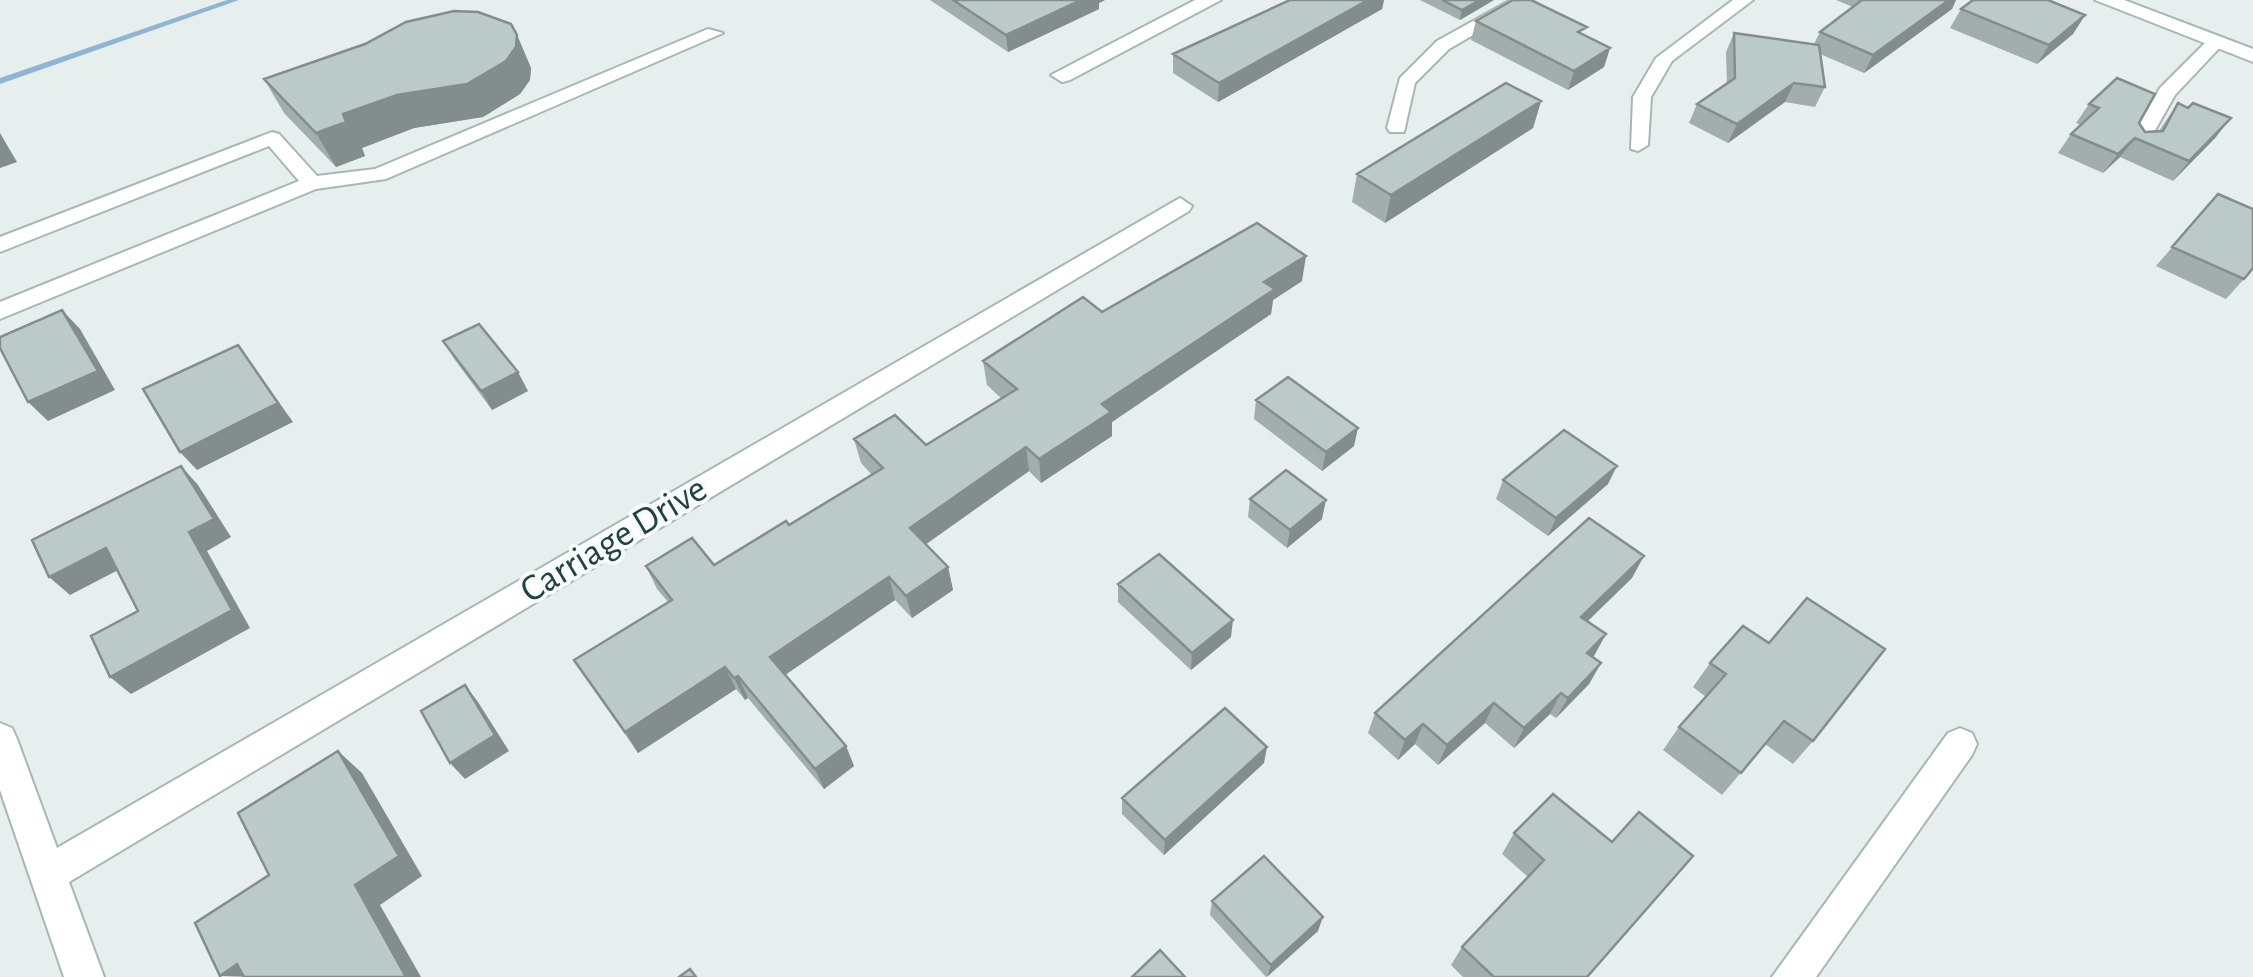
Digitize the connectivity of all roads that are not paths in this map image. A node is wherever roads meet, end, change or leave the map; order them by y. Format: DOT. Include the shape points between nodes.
graph roads {
  1 [pos="1212,0"];
  2 [pos="1524,0"];
  3 [pos="1744,0"];
  4 [pos="2105,0"];
  5 [pos="714,33"];
  6 [pos="2216,42"];
  7 [pos="2253,56"];
  8 [pos="1062,75"];
  9 [pos="1397,128"];
  10 [pos="2138,144"];
  11 [pos="1638,145"];
  12 [pos="312,183"];
  13 [pos="1180,206"];
  14 [pos="0,245"];
  15 [pos="0,311"];
  16 [pos="0,740"];
  17 [pos="1960,744"];
  18 [pos="48,874"];
  19 [pos="84,977"];
  20 [pos="1792,977"];
  1 -- 8 [label="street"];
  2 -- 9 [label="lane" via="1444,44 1406,82"];
  3 -- 11 [label="lane" via="1666,58 1642,97"];
  4 -- 6 [label="street"];
  5 -- 12 [label="lane" via="380,175"];
  6 -- 7 [label="street"];
  6 -- 10 [label="lane" via="2167,92"];
  12 -- 14 [label="lane" via="272,138"];
  12 -- 15 [label="lane"];
  13 -- 18 [label="street, Carriage Drive"];
  16 -- 18 [label="street"];
  17 -- 20 [label="street"];
  18 -- 19 [label="street"];
}
